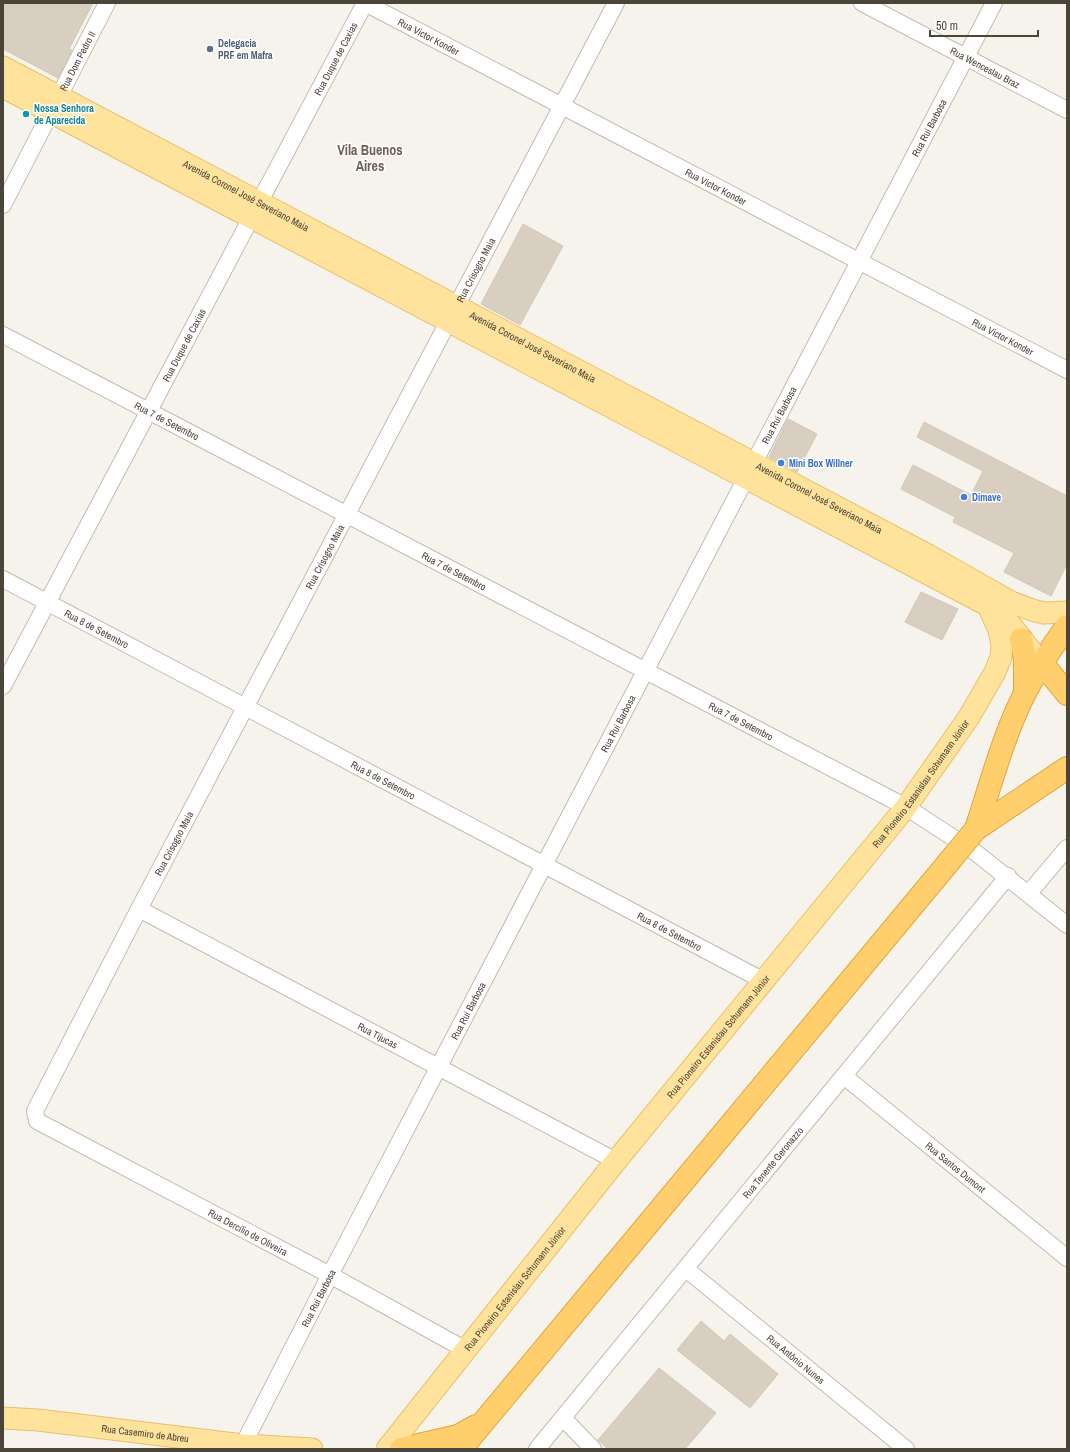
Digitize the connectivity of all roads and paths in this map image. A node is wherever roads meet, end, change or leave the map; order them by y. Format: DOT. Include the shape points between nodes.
graph roads {
  1 [pos="107,3"];
  2 [pos="365,3"];
  3 [pos="616,3"];
  4 [pos="862,3"];
  5 [pos="994,3"];
  6 [pos="966,57"];
  7 [pos="3,67"];
  8 [pos="3,87"];
  9 [pos="55,104"];
  10 [pos="562,106"];
  11 [pos="1067,110"];
  12 [pos="3,204"];
  13 [pos="255,210"];
  14 [pos="859,261"];
  15 [pos="452,314"];
  16 [pos="3,335"];
  17 [pos="1067,370"];
  18 [pos="148,411"];
  19 [pos="750,470"];
  20 [pos="346,515"];
  21 [pos="3,579"];
  22 [pos="47,603"];
  23 [pos="989,606"];
  24 [pos="1067,612"];
  25 [pos="1067,626"];
  26 [pos="1021,639"];
  27 [pos="1042,663"];
  28 [pos="645,671"];
  29 [pos="3,686"];
  30 [pos="1025,692"];
  31 [pos="1067,694"];
  32 [pos="246,707"];
  33 [pos="1067,768"];
  34 [pos="906,807"];
  35 [pos="976,829"];
  36 [pos="1067,848"];
  37 [pos="544,865"];
  38 [pos="1008,876"];
  39 [pos="1029,893"];
  40 [pos="139,909"];
  41 [pos="1067,925"];
  42 [pos="764,981"];
  43 [pos="439,1067"];
  44 [pos="844,1076"];
  45 [pos="35,1112"];
  46 [pos="616,1161"];
  47 [pos="1067,1258"];
  48 [pos="686,1269"];
  49 [pos="330,1275"];
  50 [pos="466,1350"];
  51 [pos="3,1418"];
  52 [pos="563,1418"];
  53 [pos="482,1423"];
  54 [pos="243,1445"];
  55 [pos="312,1449"];
  56 [pos="387,1449"];
  57 [pos="402,1449"];
  58 [pos="461,1449"];
  59 [pos="479,1449"];
  60 [pos="537,1449"];
  61 [pos="593,1449"];
  62 [pos="906,1449"];
  1 -- 9 [label="street, Rua Dom Pedro II"];
  2 -- 10 [label="street, Rua Victor Konder"];
  2 -- 13 [label="street, Rua Duque de Caxias"];
  3 -- 10 [label="street, Rua Crisogno Maia"];
  4 -- 6 [label="street, Rua Wenceslau Braz"];
  5 -- 6 [label="street, Rua Rui Barbosa"];
  6 -- 11 [label="street, Rua Wenceslau Braz"];
  6 -- 14 [label="street, Rua Rui Barbosa"];
  7 -- 9 [label="main road, Avenida Coronel José Severiano Maia"];
  8 -- 9 [label="main road, Avenida Coronel José Severiano Maia"];
  9 -- 12 [label="street, Rua Dom Pedro II"];
  9 -- 13 [label="main road, Avenida Coronel José Severiano Maia"];
  10 -- 14 [label="street, Rua Victor Konder"];
  10 -- 15 [label="street, Rua Crisogno Maia"];
  13 -- 15 [label="main road, Avenida Coronel José Severiano Maia"];
  13 -- 18 [label="street, Rua Duque de Caxias"];
  14 -- 17 [label="street, Rua Victor Konder"];
  14 -- 19 [label="street, Rua Rui Barbosa"];
  15 -- 19 [label="main road, Avenida Coronel José Severiano Maia"];
  15 -- 20 [label="street, Rua Crisogno Maia"];
  16 -- 18 [label="street, Rua 7 de Setembro"];
  18 -- 20 [label="street, Rua 7 de Setembro"];
  18 -- 22 [label="street, Rua Duque de Caxias"];
  19 -- 23 [label="main road, Avenida Coronel José Severiano Maia"];
  19 -- 24 [label="main road, Avenida Coronel José Severiano Maia" via="928,555 1011,602 1044,613"];
  19 -- 28 [label="street, Rua Rui Barbosa"];
  20 -- 28 [label="street, Rua 7 de Setembro"];
  20 -- 32 [label="street, Rua Crisogno Maia"];
  21 -- 22 [label="street, Rua 8 de Setembro"];
  22 -- 29 [label="street, Rua Duque de Caxias"];
  22 -- 32 [label="street, Rua 8 de Setembro"];
  23 -- 26 [label="main road, Avenida Coronel José Severiano Maia" via="996,610"];
  23 -- 34 [label="main road, Rua Pioneiro Estanislau Schumann Júnior" via="1002,645 1001,657 995,672 969,717"];
  25 -- 27 [label="highway"];
  26 -- 27 [label="main road, Avenida Coronel José Severiano Maia"];
  26 -- 30 [label="highway"];
  27 -- 30 [label="highway"];
  27 -- 31 [label="highway"];
  28 -- 34 [label="street, Rua 7 de Setembro"];
  28 -- 37 [label="street, Rua Rui Barbosa"];
  30 -- 35 [label="highway" via="1010,726"];
  32 -- 37 [label="street, Rua 8 de Setembro"];
  32 -- 40 [label="street, Rua Crisogno Maia"];
  33 -- 35 [label="highway"];
  34 -- 38 [label="street, Rua 7 de Setembro"];
  34 -- 42 [label="main road, Rua Pioneiro Estanislau Schumann Júnior"];
  35 -- 53 [label="highway, bridge"];
  36 -- 39 [label="street"];
  37 -- 42 [label="street, Rua 8 de Setembro"];
  37 -- 43 [label="street, Rua Rui Barbosa"];
  38 -- 39 [label="street, Rua 7 de Setembro"];
  38 -- 44 [label="street, Rua Tenente Geronazzo"];
  39 -- 41 [label="street, Rua 7 de Setembro"];
  40 -- 43 [label="street, Rua Tijucas"];
  40 -- 45 [label="street, Rua Crisogno Maia"];
  42 -- 46 [label="main road, Rua Pioneiro Estanislau Schumann Júnior"];
  43 -- 46 [label="street, Rua Tijucas"];
  43 -- 49 [label="street, Rua Rui Barbosa"];
  44 -- 47 [label="street, Rua Santos Dumont"];
  44 -- 48 [label="street, Rua Tenente Geronazzo"];
  45 -- 49 [label="street, Rua Dercílio de Oliveira" via="37,1121"];
  46 -- 50 [label="main road, Rua Pioneiro Estanislau Schumann Júnior"];
  48 -- 52 [label="street, Rua Tenente Geronazzo"];
  48 -- 62 [label="street, Rua Antônio Nunes"];
  49 -- 50 [label="street, Rua Dercílio de Oliveira"];
  49 -- 54 [label="street, Rua Rui Barbosa"];
  50 -- 56 [label="main road, Rua Pioneiro Estanislau Schumann Júnior"];
  51 -- 54 [label="main road, Rua Casemiro de Abreu"];
  52 -- 60 [label="street, Rua Tenente Geronazzo"];
  52 -- 61 [label="street"];
  53 -- 57 [label="highway" via="458,1436"];
  53 -- 58 [label="highway"];
  53 -- 59 [label="highway"];
  54 -- 55 [label="main road, Rua Casemiro de Abreu"];
}
